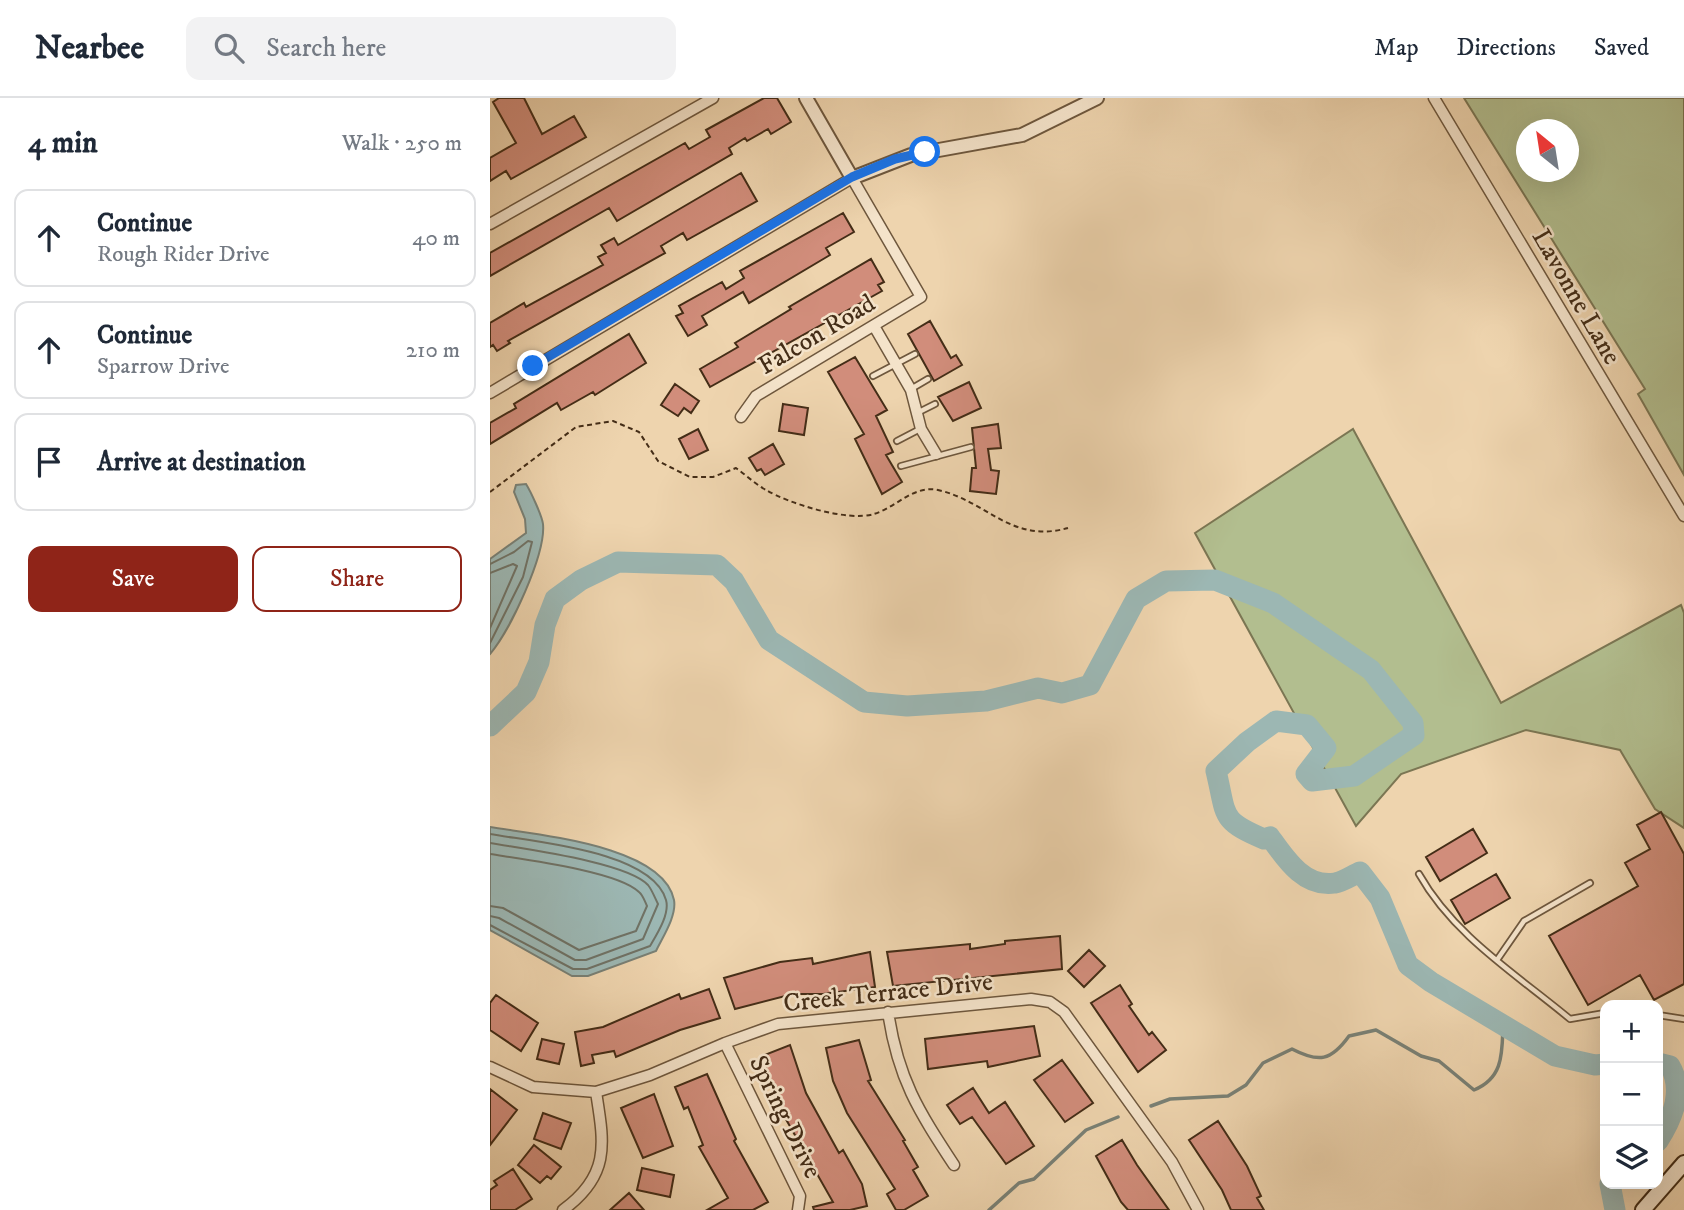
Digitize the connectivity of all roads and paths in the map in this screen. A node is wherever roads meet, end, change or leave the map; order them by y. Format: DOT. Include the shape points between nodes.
graph roads {
  1 [pos="713,98"];
  2 [pos="806,98"];
  3 [pos="1097,98"];
  4 [pos="1434,98"];
  5 [pos="852,177"];
  6 [pos="490,224"];
  7 [pos="874,326"];
  8 [pos="915,354"];
  9 [pos="897,364"];
  10 [pos="873,376"];
  11 [pos="928,379"];
  12 [pos="911,390"];
  13 [pos="490,393"];
  14 [pos="935,404"];
  15 [pos="919,412"];
  16 [pos="741,417"];
  17 [pos="921,429"];
  18 [pos="897,442"];
  19 [pos="971,447"];
  20 [pos="936,454"];
  21 [pos="901,466"];
  22 [pos="490,492"];
  23 [pos="1684,516"];
  24 [pos="1068,528"];
  25 [pos="1419,874"];
  26 [pos="1590,883"];
  27 [pos="1497,960"];
  28 [pos="888,1012"];
  29 [pos="1600,1014"];
  30 [pos="1663,1016"];
  31 [pos="1684,1019"];
  32 [pos="725,1043"];
  33 [pos="490,1067"];
  34 [pos="596,1092"];
  35 [pos="1684,1164"];
  36 [pos="954,1165"];
  37 [pos="564,1210"];
  38 [pos="798,1210"];
  39 [pos="1198,1210"];
  40 [pos="1643,1210"];
  1 -- 6 [label="street"];
  2 -- 5 [label="street"];
  3 -- 5 [label="street" via="1022,135 911,155"];
  4 -- 23 [label="street, Lavonne Lane"];
  5 -- 7 [label="street, Falcon Road" via="921,297"];
  5 -- 13 [label="street"];
  7 -- 9 [label="street"];
  7 -- 16 [label="street, Falcon Road" via="756,396"];
  8 -- 9 [label="lane"];
  9 -- 10 [label="lane"];
  9 -- 12 [label="street"];
  11 -- 12 [label="lane"];
  12 -- 15 [label="street"];
  14 -- 15 [label="lane"];
  15 -- 17 [label="street"];
  17 -- 18 [label="lane"];
  17 -- 20 [label="street"];
  19 -- 20 [label="lane"];
  20 -- 21 [label="lane"];
  22 -- 24 [label="path" via="576,427 613,421 639,432 658,461 690,477 713,477 736,468 766,491 850,517 875,514 922,489 940,491 1030,532 1047,534"];
  25 -- 27 [label="lane" via="1437,905"];
  26 -- 27 [label="lane" via="1524,920"];
  27 -- 29 [label="lane" via="1570,1019"];
  28 -- 32 [label="street, Creek Terrace Drive" via="778,1024"];
  28 -- 36 [label="street" via="894,1054 915,1105"];
  28 -- 39 [label="street, Creek Terrace Drive" via="1031,999 1050,1002 1064,1012 1172,1162"];
  30 -- 31 [label="lane"];
  32 -- 34 [label="street, Creek Terrace Drive"];
  32 -- 38 [label="street, Spring Drive" via="800,1196"];
  33 -- 34 [label="street, Creek Terrace Drive" via="533,1087"];
  34 -- 37 [label="street" via="604,1144 597,1172"];
  35 -- 40 [label="main road"];
}
